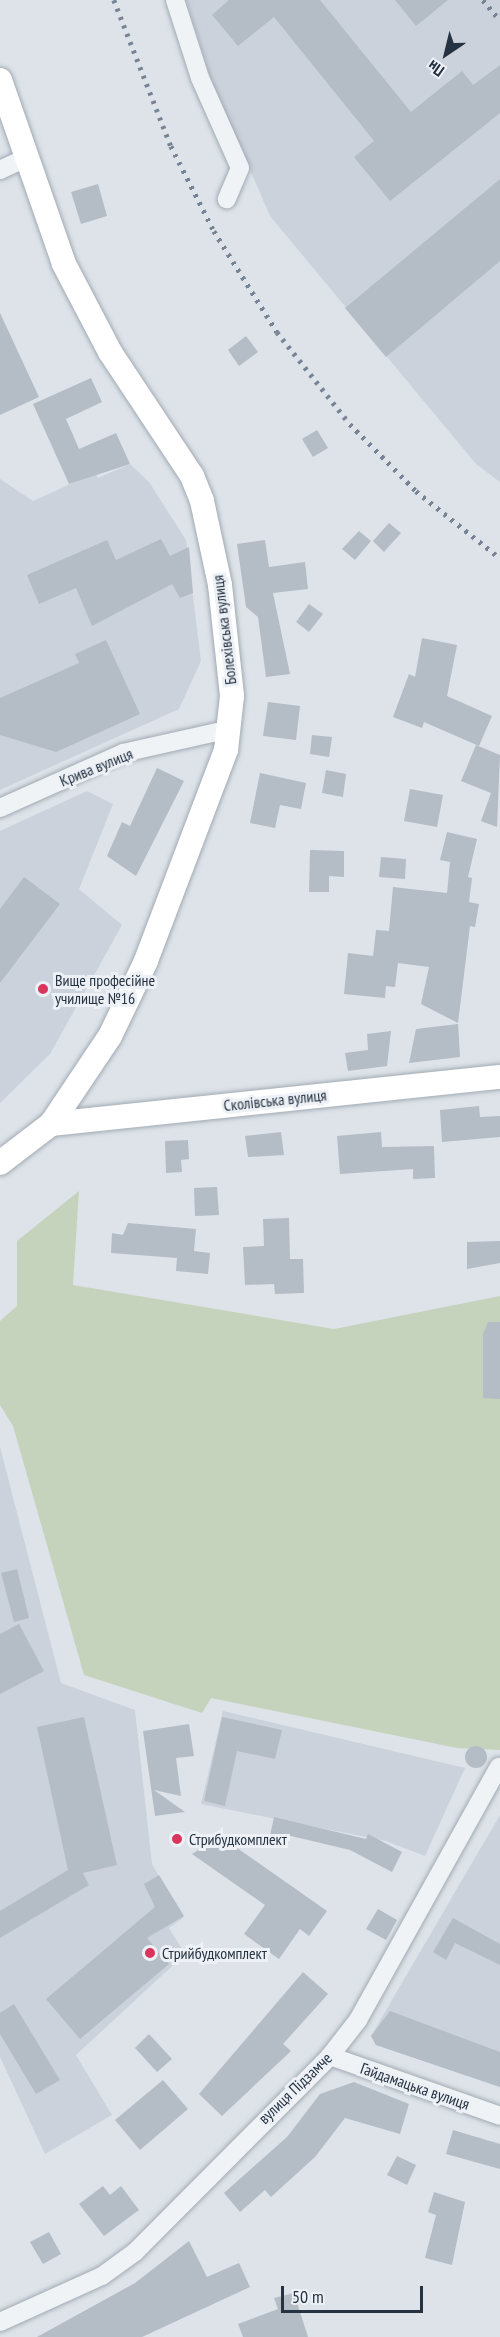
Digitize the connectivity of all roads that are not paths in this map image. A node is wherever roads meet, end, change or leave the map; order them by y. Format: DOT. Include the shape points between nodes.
graph roads {
  1 [pos="175,0"];
  2 [pos="0,80"];
  3 [pos="26,158"];
  4 [pos="0,170"];
  5 [pos="226,199"];
  6 [pos="230,729"];
  7 [pos="0,808"];
  8 [pos="500,1077"];
  9 [pos="51,1124"];
  10 [pos="0,1163"];
  11 [pos="498,1767"];
  12 [pos="330,2056"];
  13 [pos="500,2116"];
  14 [pos="0,2322"];
  1 -- 5 [label="street" via="200,78 240,168"];
  2 -- 3 [label="main road, Болехівська вулиця"];
  3 -- 4 [label="street"];
  3 -- 6 [label="main road, Болехівська вулиця" via="74,283 202,501 230,659"];
  6 -- 7 [label="street, Крива вулиця" via="123,753"];
  6 -- 9 [label="main road, Болехівська вулиця" via="146,961 110,1036"];
  8 -- 9 [label="main road, Сколівська вулиця"];
  9 -- 10 [label="main road, Болехівська вулиця"];
  11 -- 12 [label="street, вулиця Підзамче" via="358,2020"];
  12 -- 13 [label="street, Гайдамацька вулиця"];
  12 -- 14 [label="street, вулиця Підзамче" via="135,2252 102,2276"];
}
